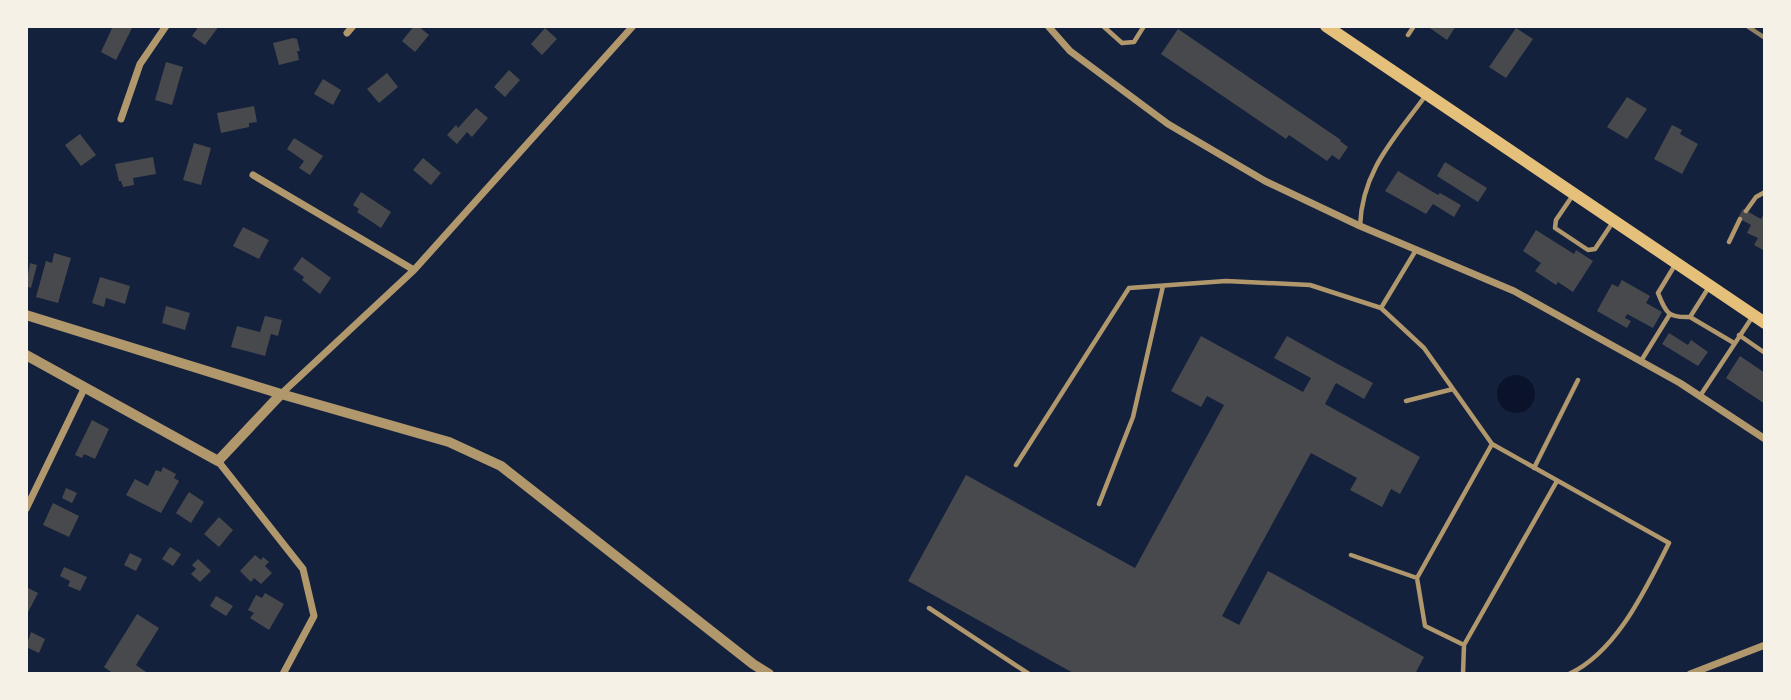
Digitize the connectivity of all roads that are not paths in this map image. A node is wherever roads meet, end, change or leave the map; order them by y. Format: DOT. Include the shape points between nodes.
graph roads {
  1 [pos="166,26"];
  2 [pos="353,26"];
  3 [pos="633,26"];
  4 [pos="1048,26"];
  5 [pos="1103,26"];
  6 [pos="1144,26"];
  7 [pos="1326,26"];
  8 [pos="1414,26"];
  9 [pos="347,33"];
  10 [pos="1408,35"];
  11 [pos="1426,94"];
  12 [pos="121,119"];
  13 [pos="253,175"];
  14 [pos="1765,192"];
  15 [pos="1574,194"];
  16 [pos="1746,211"];
  17 [pos="1741,219"];
  18 [pos="1614,221"];
  19 [pos="1360,226"];
  20 [pos="1729,242"];
  21 [pos="1416,249"];
  22 [pos="1676,263"];
  23 [pos="414,270"];
  24 [pos="1163,286"];
  25 [pos="1710,286"];
  26 [pos="1381,308"];
  27 [pos="1670,314"];
  28 [pos="26,315"];
  29 [pos="1690,317"];
  30 [pos="1759,319"];
  31 [pos="1739,335"];
  32 [pos="1734,343"];
  33 [pos="1765,353"];
  34 [pos="26,355"];
  35 [pos="1641,362"];
  36 [pos="1578,380"];
  37 [pos="85,387"];
  38 [pos="1453,389"];
  39 [pos="281,394"];
  40 [pos="1700,396"];
  41 [pos="1406,401"];
  42 [pos="1764,438"];
  43 [pos="1492,444"];
  44 [pos="218,461"];
  45 [pos="1016,465"];
  46 [pos="1534,468"];
  47 [pos="1557,481"];
  48 [pos="1099,504"];
  49 [pos="26,509"];
  50 [pos="1351,555"];
  51 [pos="1417,578"];
  52 [pos="929,608"];
  53 [pos="1464,645"];
  54 [pos="1765,645"];
  55 [pos="283,674"];
  56 [pos="769,674"];
  57 [pos="1029,674"];
  58 [pos="1463,674"];
  59 [pos="1569,674"];
  60 [pos="1690,674"];
  1 -- 12 [label="street" via="139,64"];
  2 -- 9 [label="street"];
  3 -- 23 [label="street"];
  4 -- 19 [label="street" via="1070,51 1168,124 1279,189"];
  5 -- 6 [label="lane" via="1122,43 1134,42"];
  7 -- 11 [label="main road"];
  8 -- 10 [label="lane"];
  11 -- 15 [label="main road"];
  11 -- 19 [label="lane" via="1377,163 1364,190"];
  13 -- 23 [label="street"];
  14 -- 16 [label="lane"];
  15 -- 18 [label="main road"];
  15 -- 18 [label="lane" via="1555,228 1588,250 1595,249"];
  17 -- 20 [label="lane"];
  18 -- 22 [label="main road"];
  19 -- 21 [label="street"];
  21 -- 26 [label="lane"];
  21 -- 35 [label="street" via="1514,291"];
  22 -- 25 [label="main road"];
  22 -- 27 [label="lane" via="1658,293"];
  23 -- 39 [label="street"];
  24 -- 26 [label="lane" via="1226,281 1310,285"];
  24 -- 45 [label="lane" via="1129,288"];
  24 -- 48 [label="lane" via="1133,417"];
  25 -- 29 [label="lane"];
  25 -- 30 [label="main road"];
  26 -- 38 [label="lane" via="1424,348"];
  27 -- 29 [label="lane"];
  27 -- 35 [label="lane"];
  28 -- 39 [label="street"];
  29 -- 32 [label="lane"];
  30 -- 31 [label="lane"];
  31 -- 32 [label="lane"];
  31 -- 33 [label="lane"];
  32 -- 40 [label="lane"];
  34 -- 37 [label="street"];
  35 -- 40 [label="street"];
  36 -- 46 [label="lane"];
  37 -- 44 [label="street"];
  37 -- 49 [label="street"];
  38 -- 41 [label="lane"];
  38 -- 43 [label="lane"];
  39 -- 44 [label="street"];
  39 -- 56 [label="street" via="449,442 501,466"];
  40 -- 42 [label="street"];
  43 -- 46 [label="lane"];
  43 -- 51 [label="lane"];
  44 -- 55 [label="street" via="303,569 314,616"];
  46 -- 47 [label="lane"];
  47 -- 53 [label="lane"];
  47 -- 59 [label="lane" via="1670,543 1632,614 1587,666"];
  50 -- 51 [label="lane"];
  51 -- 53 [label="lane" via="1425,626"];
  52 -- 57 [label="lane"];
  53 -- 58 [label="lane"];
  54 -- 60 [label="street"];
}
